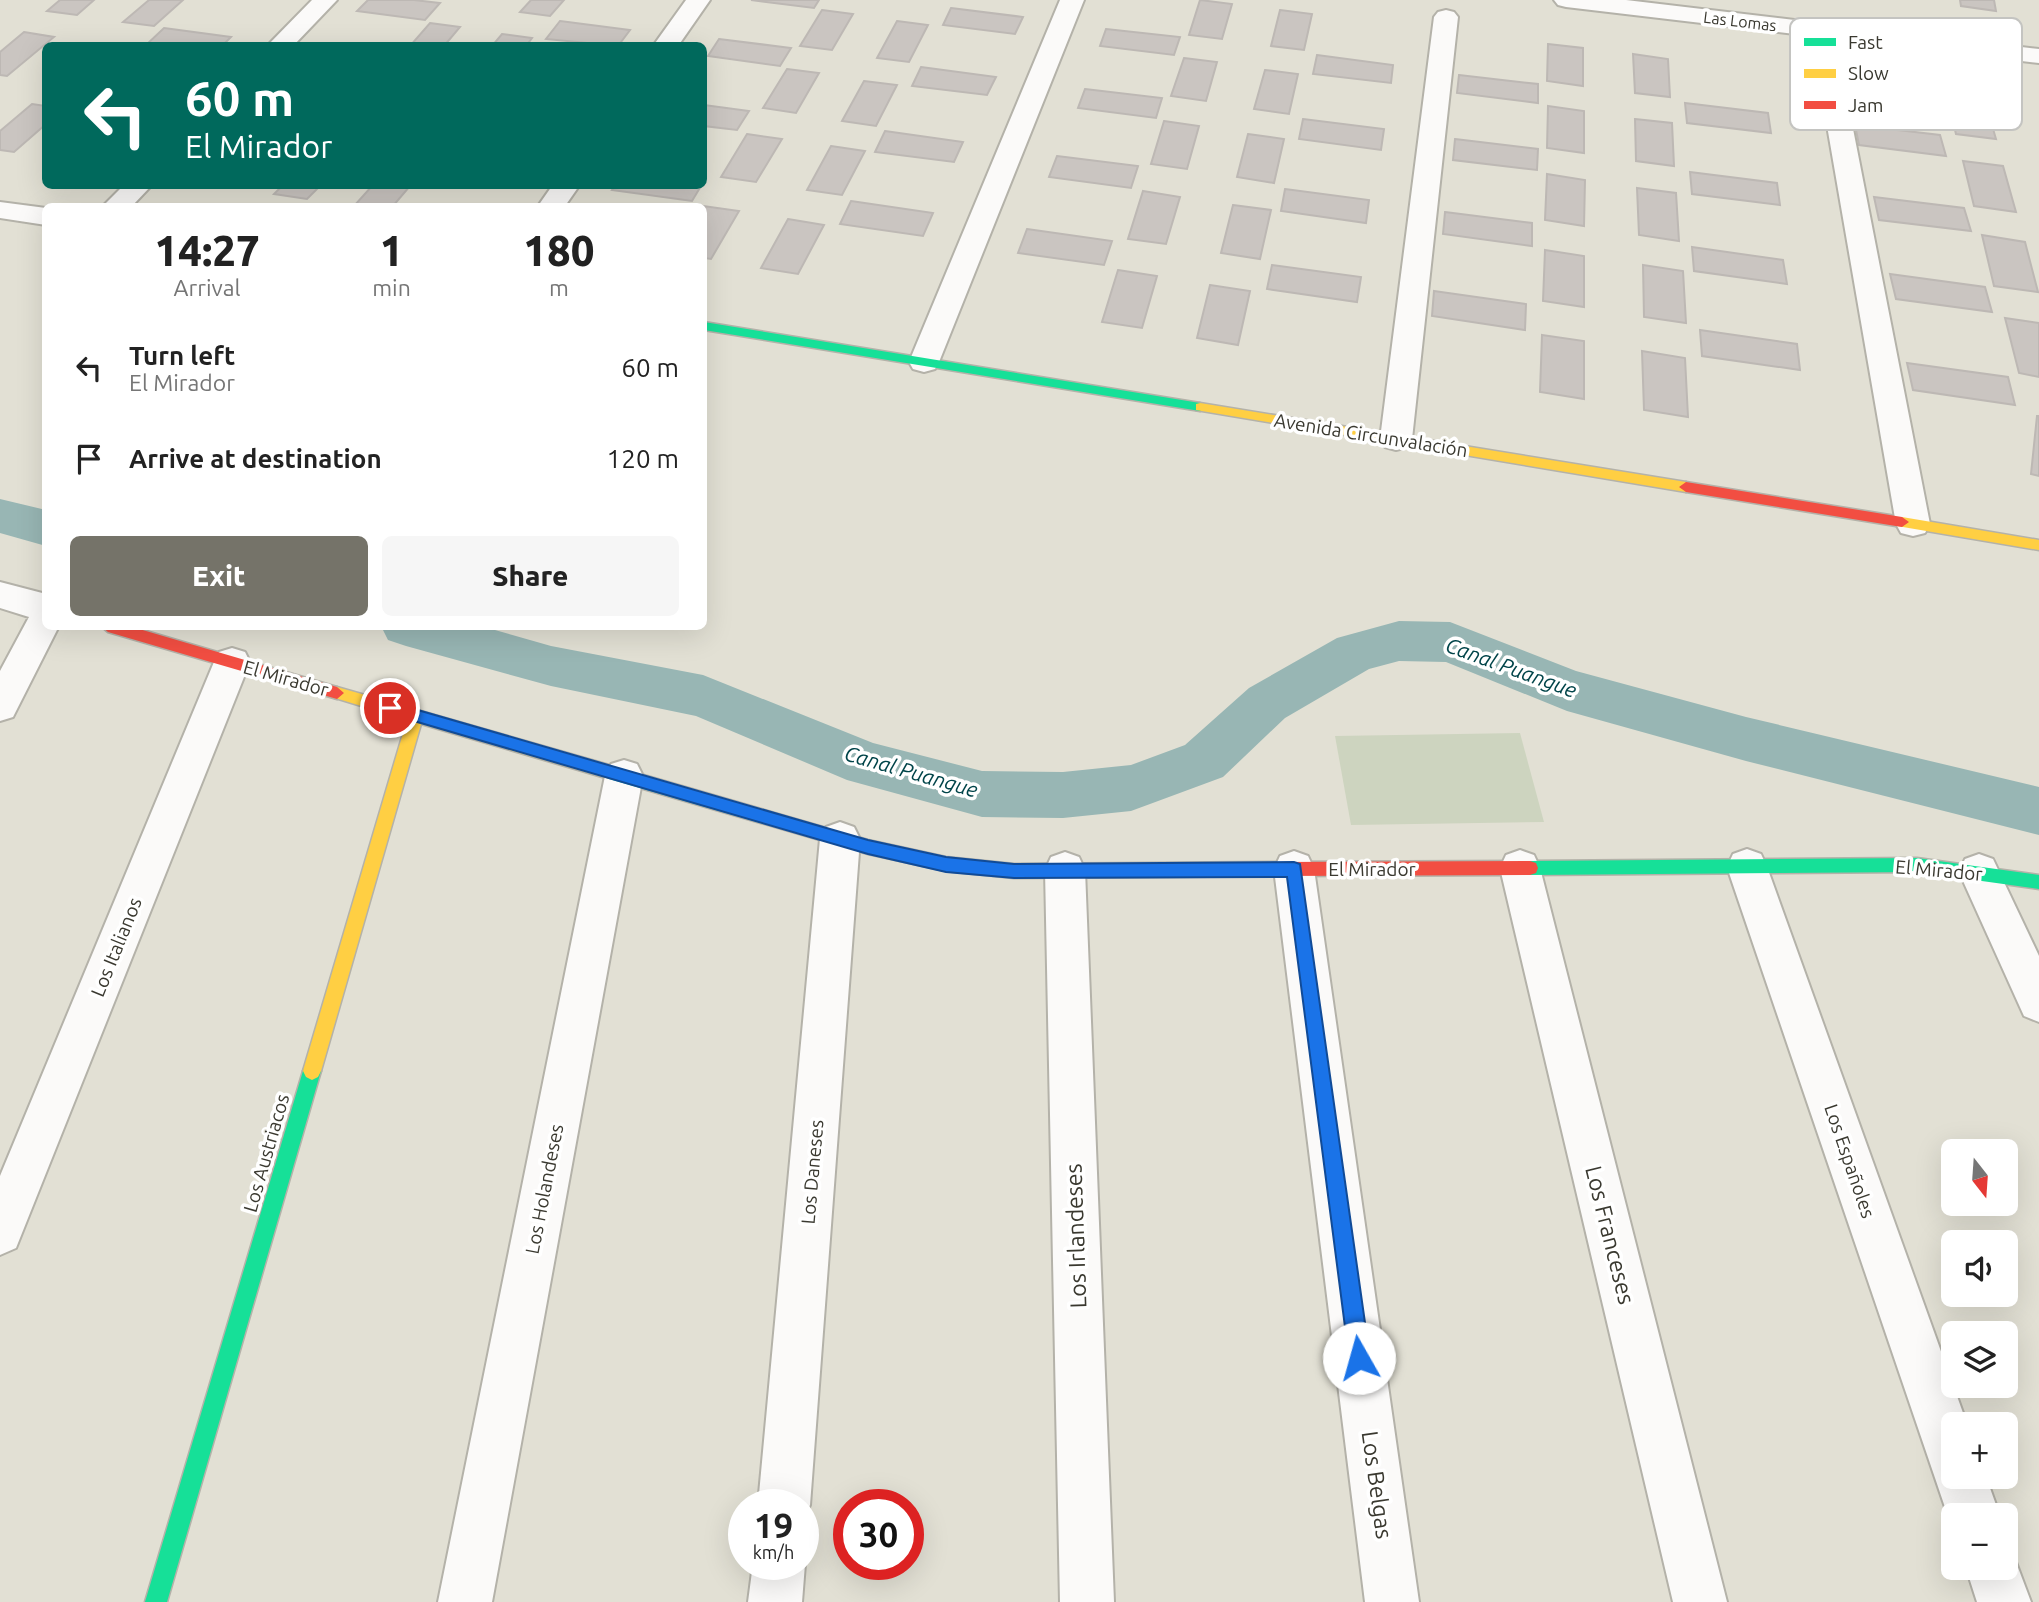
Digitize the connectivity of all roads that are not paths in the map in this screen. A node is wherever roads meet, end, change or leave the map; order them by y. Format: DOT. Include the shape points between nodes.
graph roads {
  1 [pos="325,0"];
  2 [pos="698,0"];
  3 [pos="1072,0"];
  4 [pos="1566,0"];
  5 [pos="1446,17"];
  6 [pos="1790,27"];
  7 [pos="283,42"];
  8 [pos="668,42"];
  9 [pos="1841,130"];
  10 [pos="135,189"];
  11 [pos="119,203"];
  12 [pos="0,210"];
  13 [pos="42,216"];
  14 [pos="707,326"];
  15 [pos="924,362"];
  16 [pos="1396,439"];
  17 [pos="1913,524"];
  18 [pos="2039,545"];
  19 [pos="0,595"];
  20 [pos="42,607"];
  21 [pos="42,626"];
  22 [pos="122,630"];
  23 [pos="232,662"];
  24 [pos="0,706"];
  25 [pos="416,716"];
  26 [pos="624,776"];
  27 [pos="840,839"];
  28 [pos="1748,867"];
  29 [pos="1520,868"];
  30 [pos="1294,869"];
  31 [pos="1065,870"];
  32 [pos="1979,872"];
  33 [pos="2039,882"];
  34 [pos="2039,1002"];
  35 [pos="0,1232"];
  36 [pos="1941,1421"];
  37 [pos="785,1489"];
  38 [pos="777,1580"];
  39 [pos="1996,1580"];
  40 [pos="156,1602"];
  41 [pos="465,1602"];
  42 [pos="775,1602"];
  43 [pos="1087,1602"];
  44 [pos="1392,1602"];
  45 [pos="1700,1602"];
  46 [pos="2004,1602"];
  1 -- 7 [label="street"];
  2 -- 8 [label="street"];
  3 -- 15 [label="street"];
  4 -- 6 [label="street, Las Lomas"];
  5 -- 16 [label="street"];
  9 -- 17 [label="street"];
  10 -- 11 [label="street"];
  12 -- 13 [label="street"];
  14 -- 15 [label="street, Avenida Circunvalación"];
  15 -- 16 [label="street, Avenida Circunvalación"];
  16 -- 17 [label="street, Avenida Circunvalación"];
  17 -- 18 [label="street, Avenida Circunvalación"];
  19 -- 20 [label="street"];
  21 -- 24 [label="street"];
  22 -- 23 [label="street, El Mirador"];
  23 -- 25 [label="street, El Mirador"];
  23 -- 35 [label="street, Los Italianos"];
  25 -- 26 [label="street, El Mirador"];
  25 -- 40 [label="street, Los Austriacos"];
  26 -- 27 [label="street, El Mirador"];
  26 -- 41 [label="street, Los Holandeses"];
  27 -- 31 [label="street, El Mirador" via="980,869"];
  27 -- 37 [label="street, Los Daneses"];
  28 -- 29 [label="street, El Mirador"];
  28 -- 32 [label="street, El Mirador" via="1917,865"];
  28 -- 36 [label="street, Los Españoles"];
  29 -- 30 [label="street, El Mirador"];
  29 -- 45 [label="street, Los Franceses"];
  30 -- 31 [label="street, El Mirador"];
  30 -- 44 [label="street, Los Belgas"];
  31 -- 43 [label="street, Los Irlandeses"];
  32 -- 33 [label="street, El Mirador"];
  32 -- 34 [label="street"];
  38 -- 42 [label="street"];
  39 -- 46 [label="street"];
}
